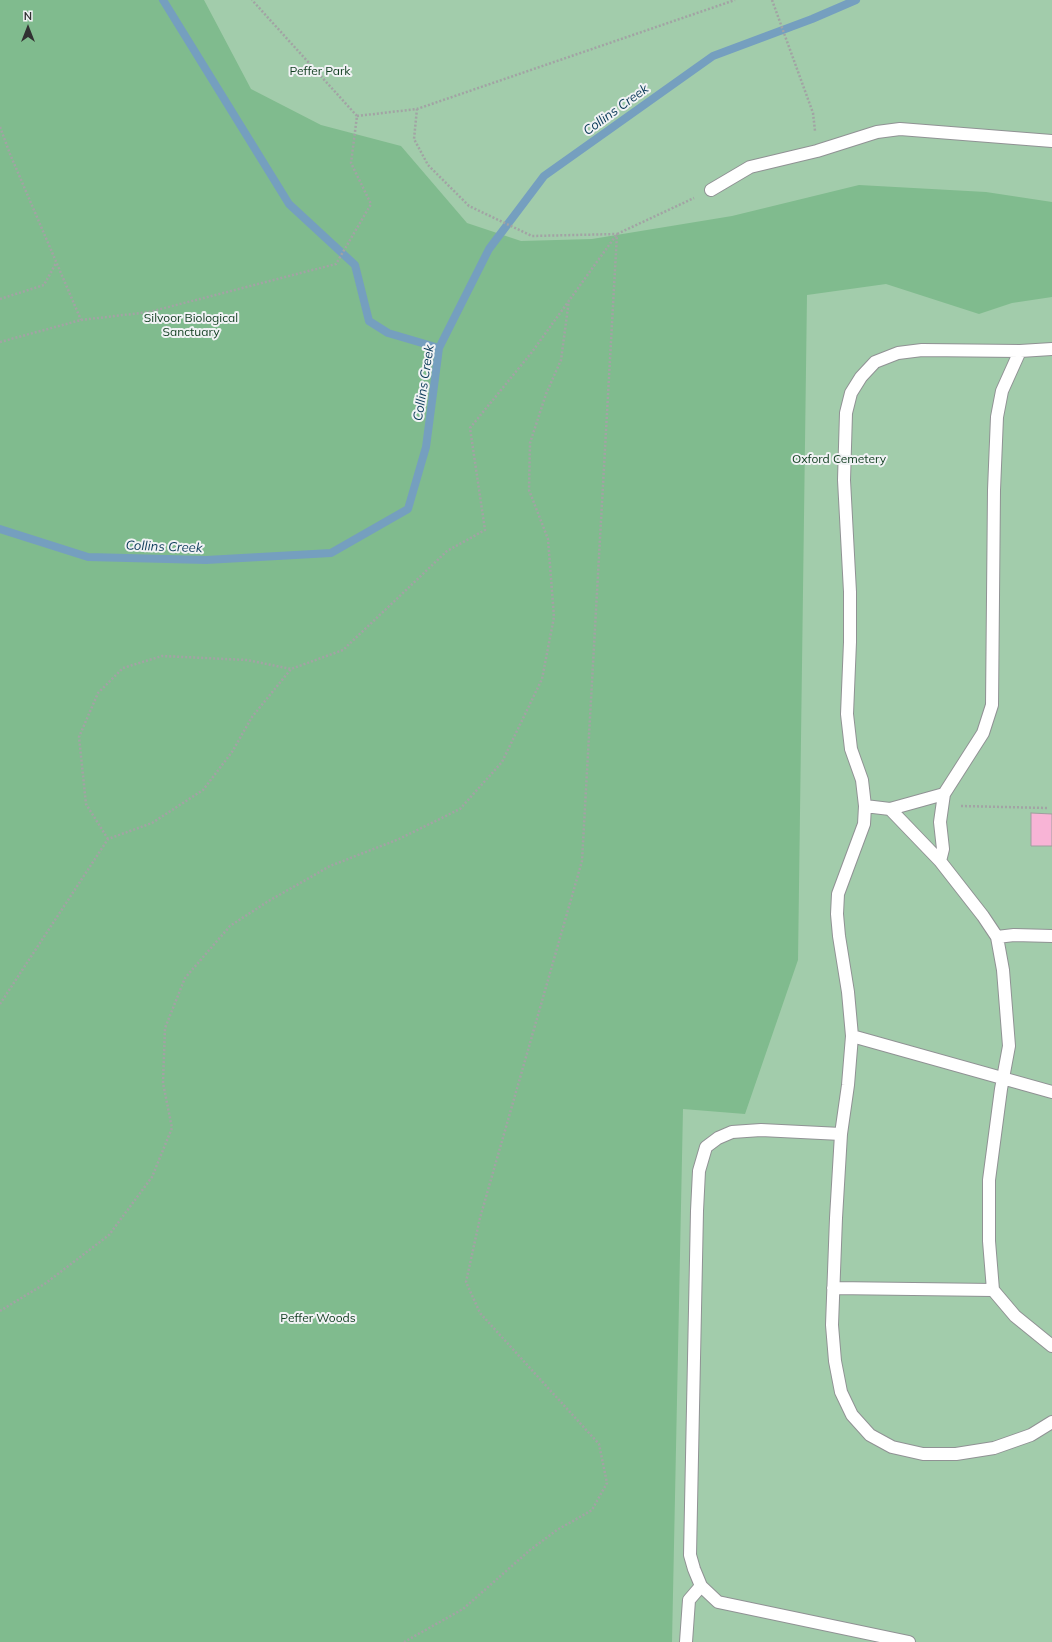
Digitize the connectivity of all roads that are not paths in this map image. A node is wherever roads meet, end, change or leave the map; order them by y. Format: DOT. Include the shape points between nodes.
graph roads {
  1 [pos="1052,141"];
  2 [pos="711,190"];
  3 [pos="1052,349"];
  4 [pos="1020,351"];
  5 [pos="943,800"];
  6 [pos="865,806"];
  7 [pos="890,809"];
  8 [pos="940,861"];
  9 [pos="1052,936"];
  10 [pos="996,937"];
  11 [pos="852,1036"];
  12 [pos="1004,1079"];
  13 [pos="1052,1092"];
  14 [pos="841,1134"];
  15 [pos="833,1288"];
  16 [pos="993,1290"];
  17 [pos="1052,1346"];
  18 [pos="1052,1422"];
  19 [pos="701,1586"];
  20 [pos="686,1642"];
  21 [pos="909,1642"];
  1 -- 2 [label="lane" via="900,129 877,132 818,151 750,167"];
  3 -- 4 [label="lane"];
  4 -- 5 [label="lane" via="1002,391 997,417 992,706 983,733"];
  4 -- 6 [label="lane" via="922,350 898,353 875,362 851,393 846,413 844,445 850,592 847,714 851,749 862,780"];
  5 -- 7 [label="lane"];
  5 -- 8 [label="lane" via="940,822 943,849"];
  6 -- 7 [label="lane"];
  6 -- 11 [label="lane" via="864,824 838,894 839,936"];
  7 -- 8 [label="lane"];
  8 -- 10 [label="lane"];
  9 -- 10 [label="lane"];
  10 -- 12 [label="lane" via="1003,970 1009,1046"];
  11 -- 12 [label="lane"];
  11 -- 14 [label="lane"];
  12 -- 13 [label="lane"];
  12 -- 16 [label="lane" via="989,1180 988,1226"];
  14 -- 15 [label="lane"];
  14 -- 19 [label="lane" via="761,1130 732,1132 706,1147 699,1171 697,1210 690,1555"];
  15 -- 16 [label="lane"];
  15 -- 18 [label="lane" via="832,1325 841,1392 852,1415 870,1435 892,1447 923,1454 956,1454 994,1448 1031,1435"];
  16 -- 17 [label="lane" via="1015,1316"];
  19 -- 20 [label="lane" via="689,1600"];
  19 -- 21 [label="lane" via="718,1602"];
}
